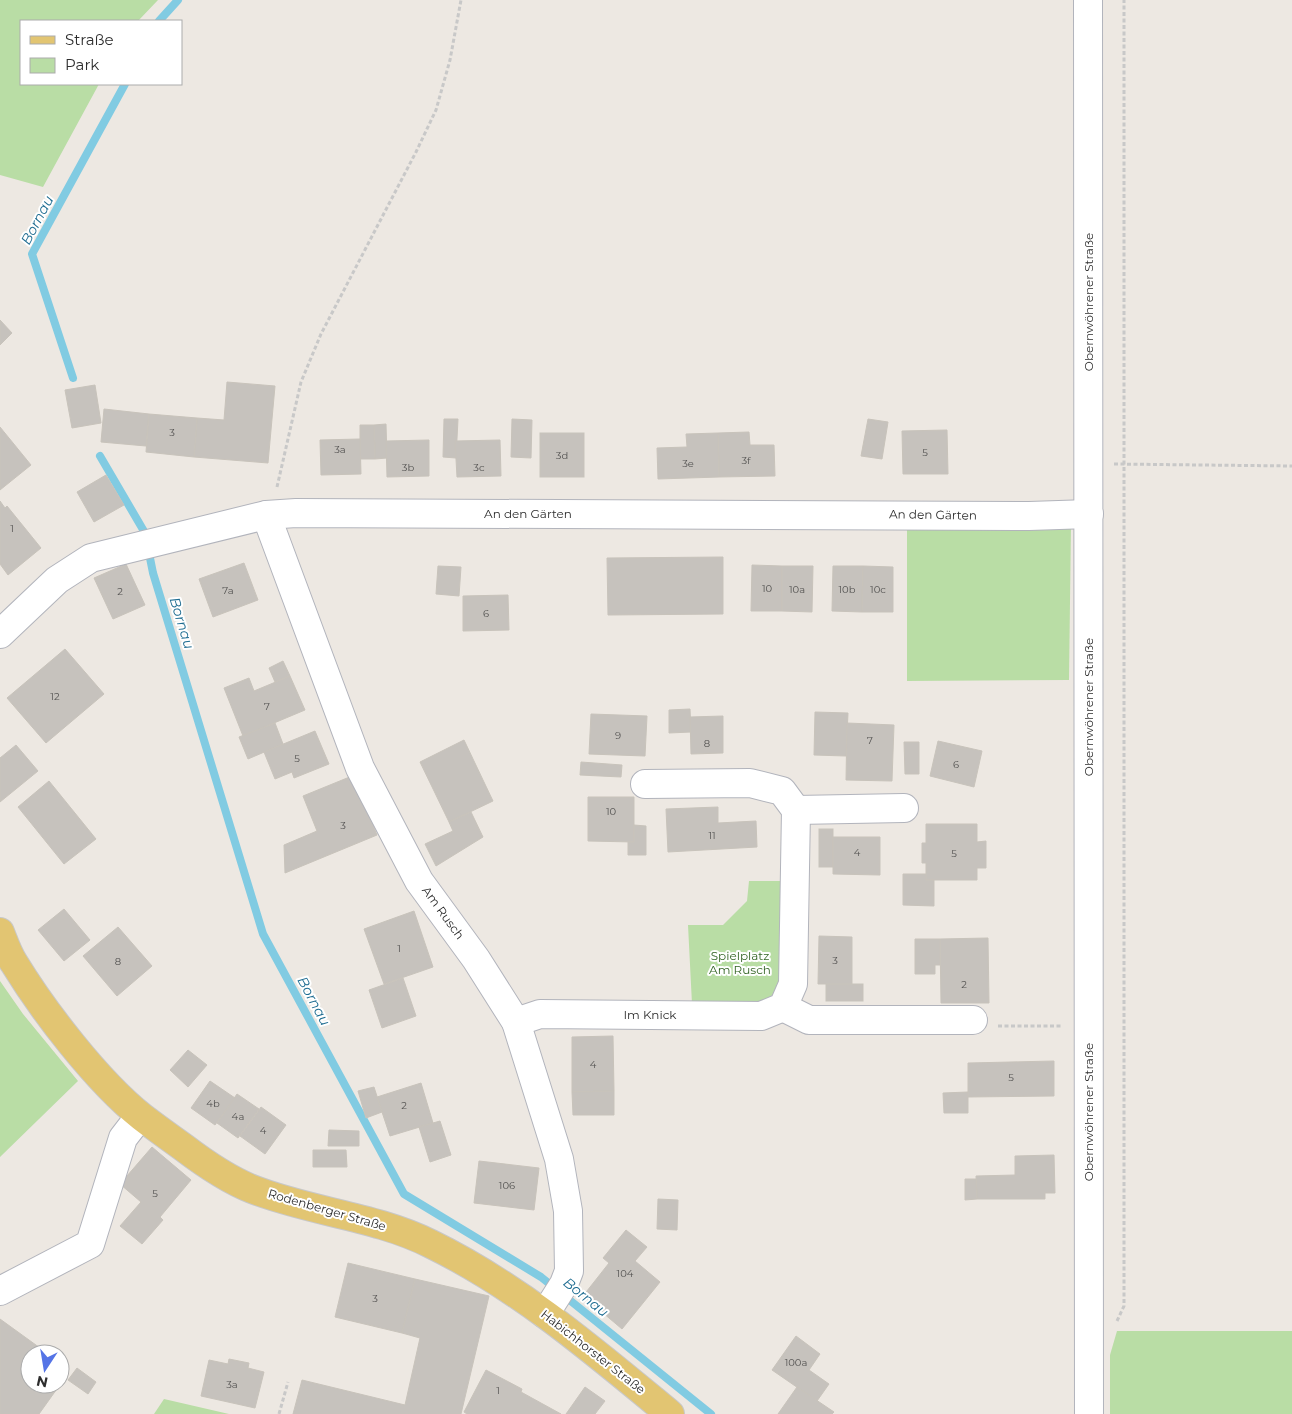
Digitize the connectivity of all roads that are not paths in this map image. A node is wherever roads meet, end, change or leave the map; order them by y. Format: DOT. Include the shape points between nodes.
graph roads {
  1 [pos="1088,0"];
  2 [pos="1089,514"];
  3 [pos="266,515"];
  4 [pos="0,634"];
  5 [pos="645,784"];
  6 [pos="904,808"];
  7 [pos="796,810"];
  8 [pos="0,932"];
  9 [pos="783,1007"];
  10 [pos="973,1020"];
  11 [pos="516,1022"];
  12 [pos="140,1116"];
  13 [pos="0,1291"];
  14 [pos="514,1292"];
  15 [pos="555,1299"];
  16 [pos="670,1414"];
  17 [pos="1089,1414"];
  1 -- 2 [label="street, Obernwöhrener Straße"];
  2 -- 3 [label="street, An den Gärten"];
  2 -- 17 [label="street, Obernwöhrener Straße"];
  3 -- 4 [label="street, An den Gärten" via="91,558 57,580"];
  3 -- 11 [label="street, Am Rusch" via="360,768 420,881"];
  5 -- 7 [label="street" via="750,783 782,791"];
  6 -- 7 [label="street"];
  7 -- 9 [label="street" via="793,984"];
  8 -- 12 [label="main road, Rodenberger Straße" via="12,962 53,1019 98,1075"];
  9 -- 10 [label="street" via="809,1020"];
  9 -- 11 [label="street, Im Knick" via="761,1016 540,1014"];
  11 -- 15 [label="street, Am Rusch" via="559,1159 568,1211 569,1271"];
  12 -- 13 [label="street" via="123,1138 90,1244"];
  12 -- 14 [label="main road, Rodenberger Straße" via="206,1164 250,1188 391,1228 430,1243"];
  14 -- 15 [label="main road, Habichhorster Straße"];
  15 -- 16 [label="main road, Habichhorster Straße"];
}
